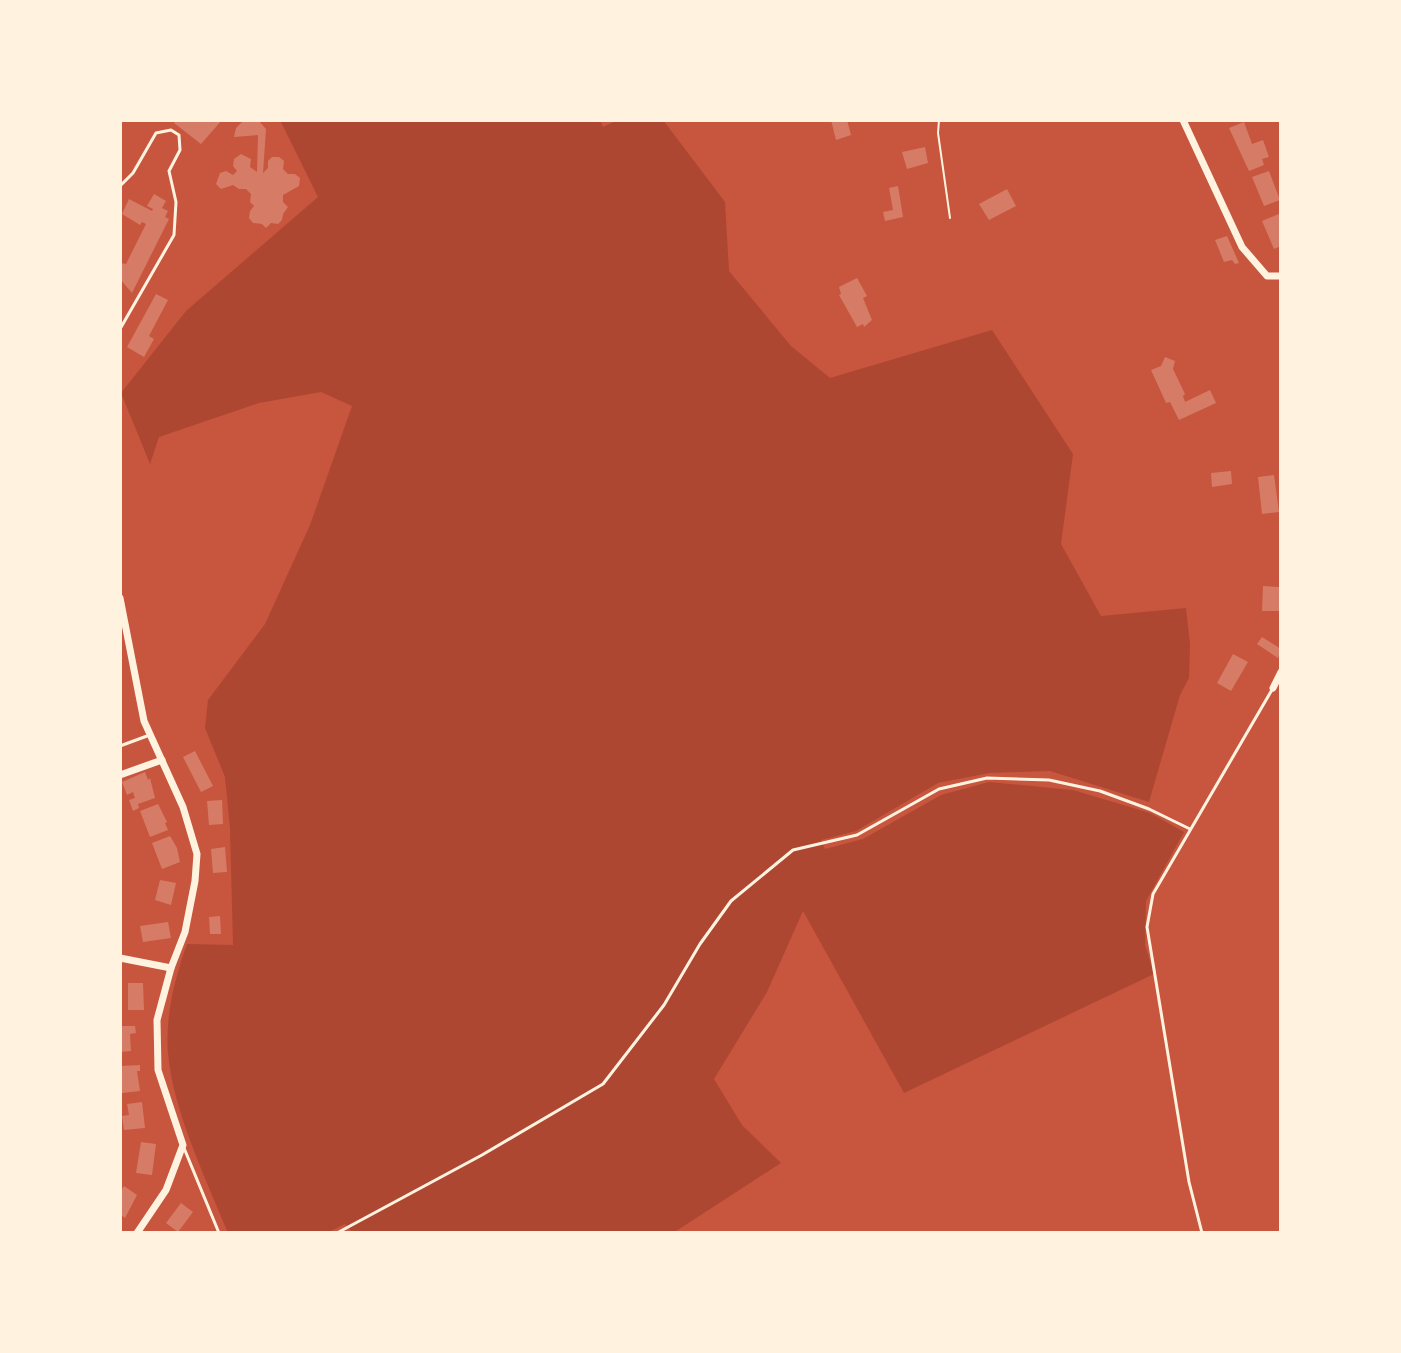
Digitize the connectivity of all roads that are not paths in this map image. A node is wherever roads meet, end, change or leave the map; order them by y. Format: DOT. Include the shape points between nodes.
graph roads {
  1 [pos="1183,120"];
  2 [pos="120,186"];
  3 [pos="1281,276"];
  4 [pos="120,329"];
  5 [pos="120,598"];
  6 [pos="1281,672"];
  7 [pos="1273,688"];
  8 [pos="151,735"];
  9 [pos="120,746"];
  10 [pos="162,760"];
  11 [pos="120,775"];
  12 [pos="1190,829"];
  13 [pos="120,958"];
  14 [pos="171,968"];
  15 [pos="183,1145"];
  16 [pos="137,1233"];
  17 [pos="219,1233"];
  18 [pos="337,1233"];
  19 [pos="1202,1233"];
  1 -- 3 [label="street" via="1242,247 1267,276"];
  2 -- 4 [label="lane" via="156,133 171,130 179,135 180,150 169,171 176,202 174,235"];
  5 -- 8 [label="street"];
  6 -- 7 [label="street"];
  7 -- 12 [label="lane"];
  8 -- 9 [label="lane"];
  8 -- 10 [label="street"];
  10 -- 11 [label="street"];
  10 -- 14 [label="street" via="197,854 185,932"];
  12 -- 18 [label="lane" via="1100,791 1049,780 987,778 939,789 857,835 793,850 731,901 664,1005 603,1084"];
  12 -- 19 [label="lane" via="1153,894 1147,927"];
  13 -- 14 [label="street"];
  14 -- 15 [label="street" via="157,1020 158,1070"];
  15 -- 16 [label="street" via="166,1190"];
  15 -- 17 [label="lane"];
}
